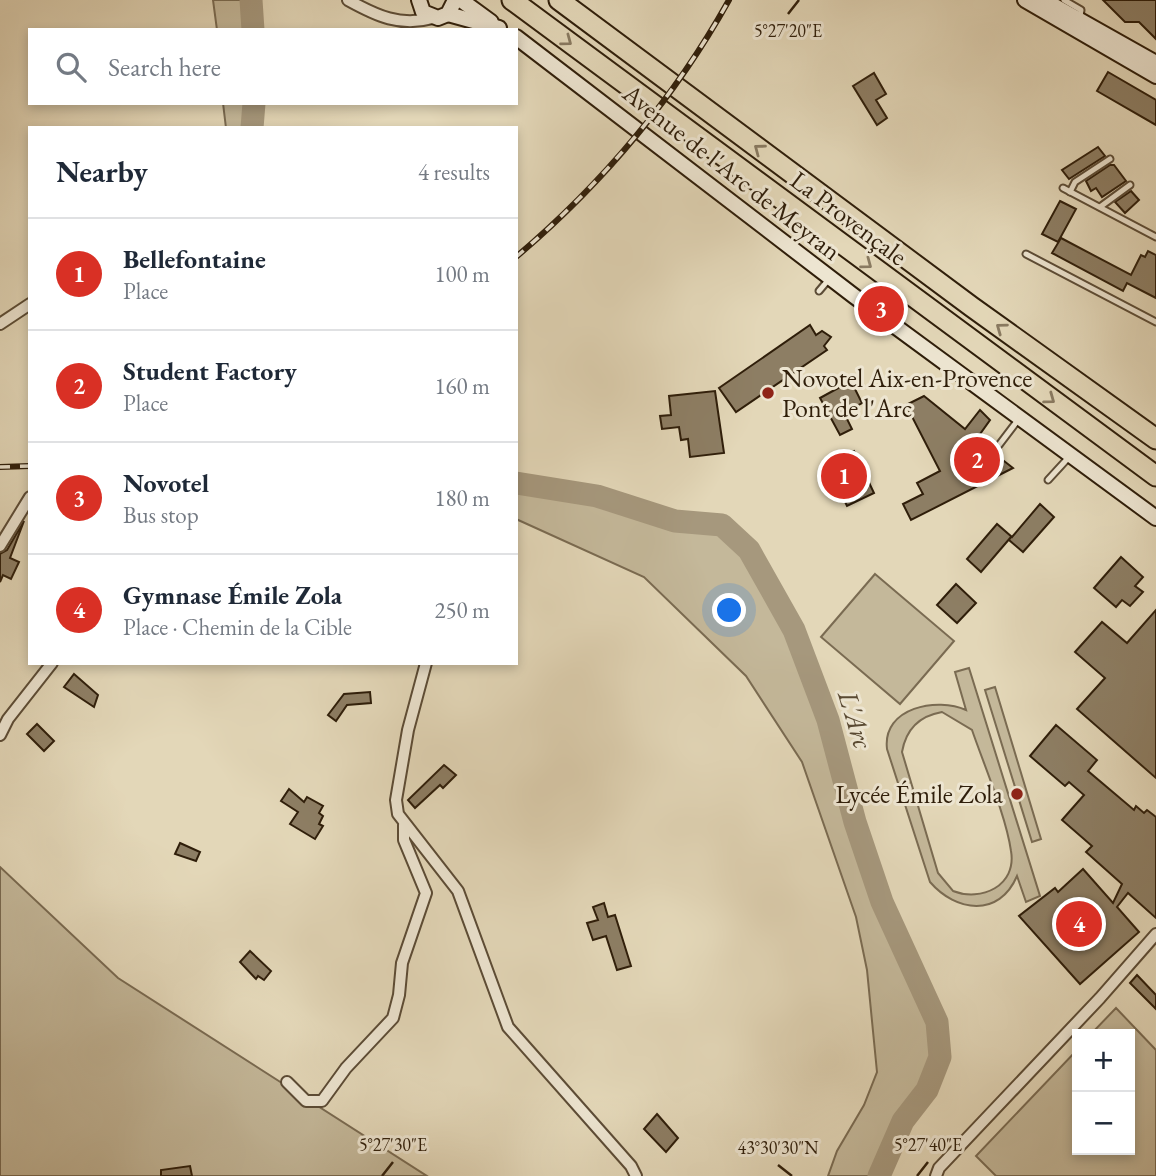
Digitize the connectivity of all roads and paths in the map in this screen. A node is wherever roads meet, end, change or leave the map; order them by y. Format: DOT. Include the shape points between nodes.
graph roads {
  1 [pos="348,0"];
  2 [pos="455,0"];
  3 [pos="461,0"];
  4 [pos="512,0"];
  5 [pos="559,0"];
  6 [pos="1025,0"];
  7 [pos="1044,0"];
  8 [pos="1063,0"];
  9 [pos="419,1"];
  10 [pos="449,14"];
  11 [pos="433,18"];
  12 [pos="1080,20"];
  13 [pos="401,21"];
  14 [pos="498,28"];
  15 [pos="500,28"];
  16 [pos="518,39"];
  17 [pos="1156,63"];
  18 [pos="1156,76"];
  19 [pos="1110,159"];
  20 [pos="1130,185"];
  21 [pos="1063,188"];
  22 [pos="1070,192"];
  23 [pos="1100,207"];
  24 [pos="1156,237"];
  25 [pos="1026,254"];
  26 [pos="830,278"];
  27 [pos="819,291"];
  28 [pos="28,305"];
  29 [pos="1156,322"];
  30 [pos="0,324"];
  31 [pos="1019,419"];
  32 [pos="1156,439"];
  33 [pos="999,445"];
  34 [pos="1070,456"];
  35 [pos="1156,476"];
  36 [pos="1048,480"];
  37 [pos="28,500"];
  38 [pos="1156,517"];
  39 [pos="0,546"];
  40 [pos="50,665"];
  41 [pos="425,665"];
  42 [pos="0,735"];
  43 [pos="404,825"];
  44 [pos="1156,934"];
  45 [pos="287,1082"];
  46 [pos="636,1176"];
  47 [pos="936,1176"];
  1 -- 13 [label="street" via="376,16"];
  2 -- 10 [label="main road"];
  3 -- 15 [label="main road"];
  4 -- 35 [label="highway, La Provençale, one-way"];
  32 -- 5 [label="highway, La Provençale, one-way"];
  6 -- 18 [label="main road"];
  7 -- 12 [label="main road"];
  8 -- 12 [label="lane" via="1081,10"];
  9 -- 11 [label="main road" via="423,12"];
  9 -- 13 [label="street"];
  10 -- 11 [label="main road"];
  10 -- 14 [label="main road"];
  11 -- 13 [label="street"];
  12 -- 17 [label="main road"];
  16 -- 26 [label="main road, Avenue de l'Arc de Meyran"];
  19 -- 22 [label="lane" via="1075,182"];
  20 -- 23 [label="lane"];
  21 -- 22 [label="lane"];
  22 -- 23 [label="lane"];
  23 -- 24 [label="lane"];
  25 -- 29 [label="lane"];
  26 -- 27 [label="lane"];
  26 -- 31 [label="main road, Avenue de l'Arc de Meyran"];
  28 -- 30 [label="street"];
  31 -- 33 [label="lane"];
  31 -- 34 [label="main road, Avenue de l'Arc de Meyran"];
  34 -- 36 [label="lane"];
  34 -- 38 [label="main road, Avenue de l'Arc de Meyran"];
  37 -- 39 [label="street"];
  40 -- 42 [label="street"];
  41 -- 43 [label="street" via="396,800"];
  43 -- 45 [label="street" via="404,839 426,893 402,963 393,1018 322,1101 306,1101"];
  43 -- 46 [label="street" via="458,891 508,1027"];
  44 -- 47 [label="street"];
}
